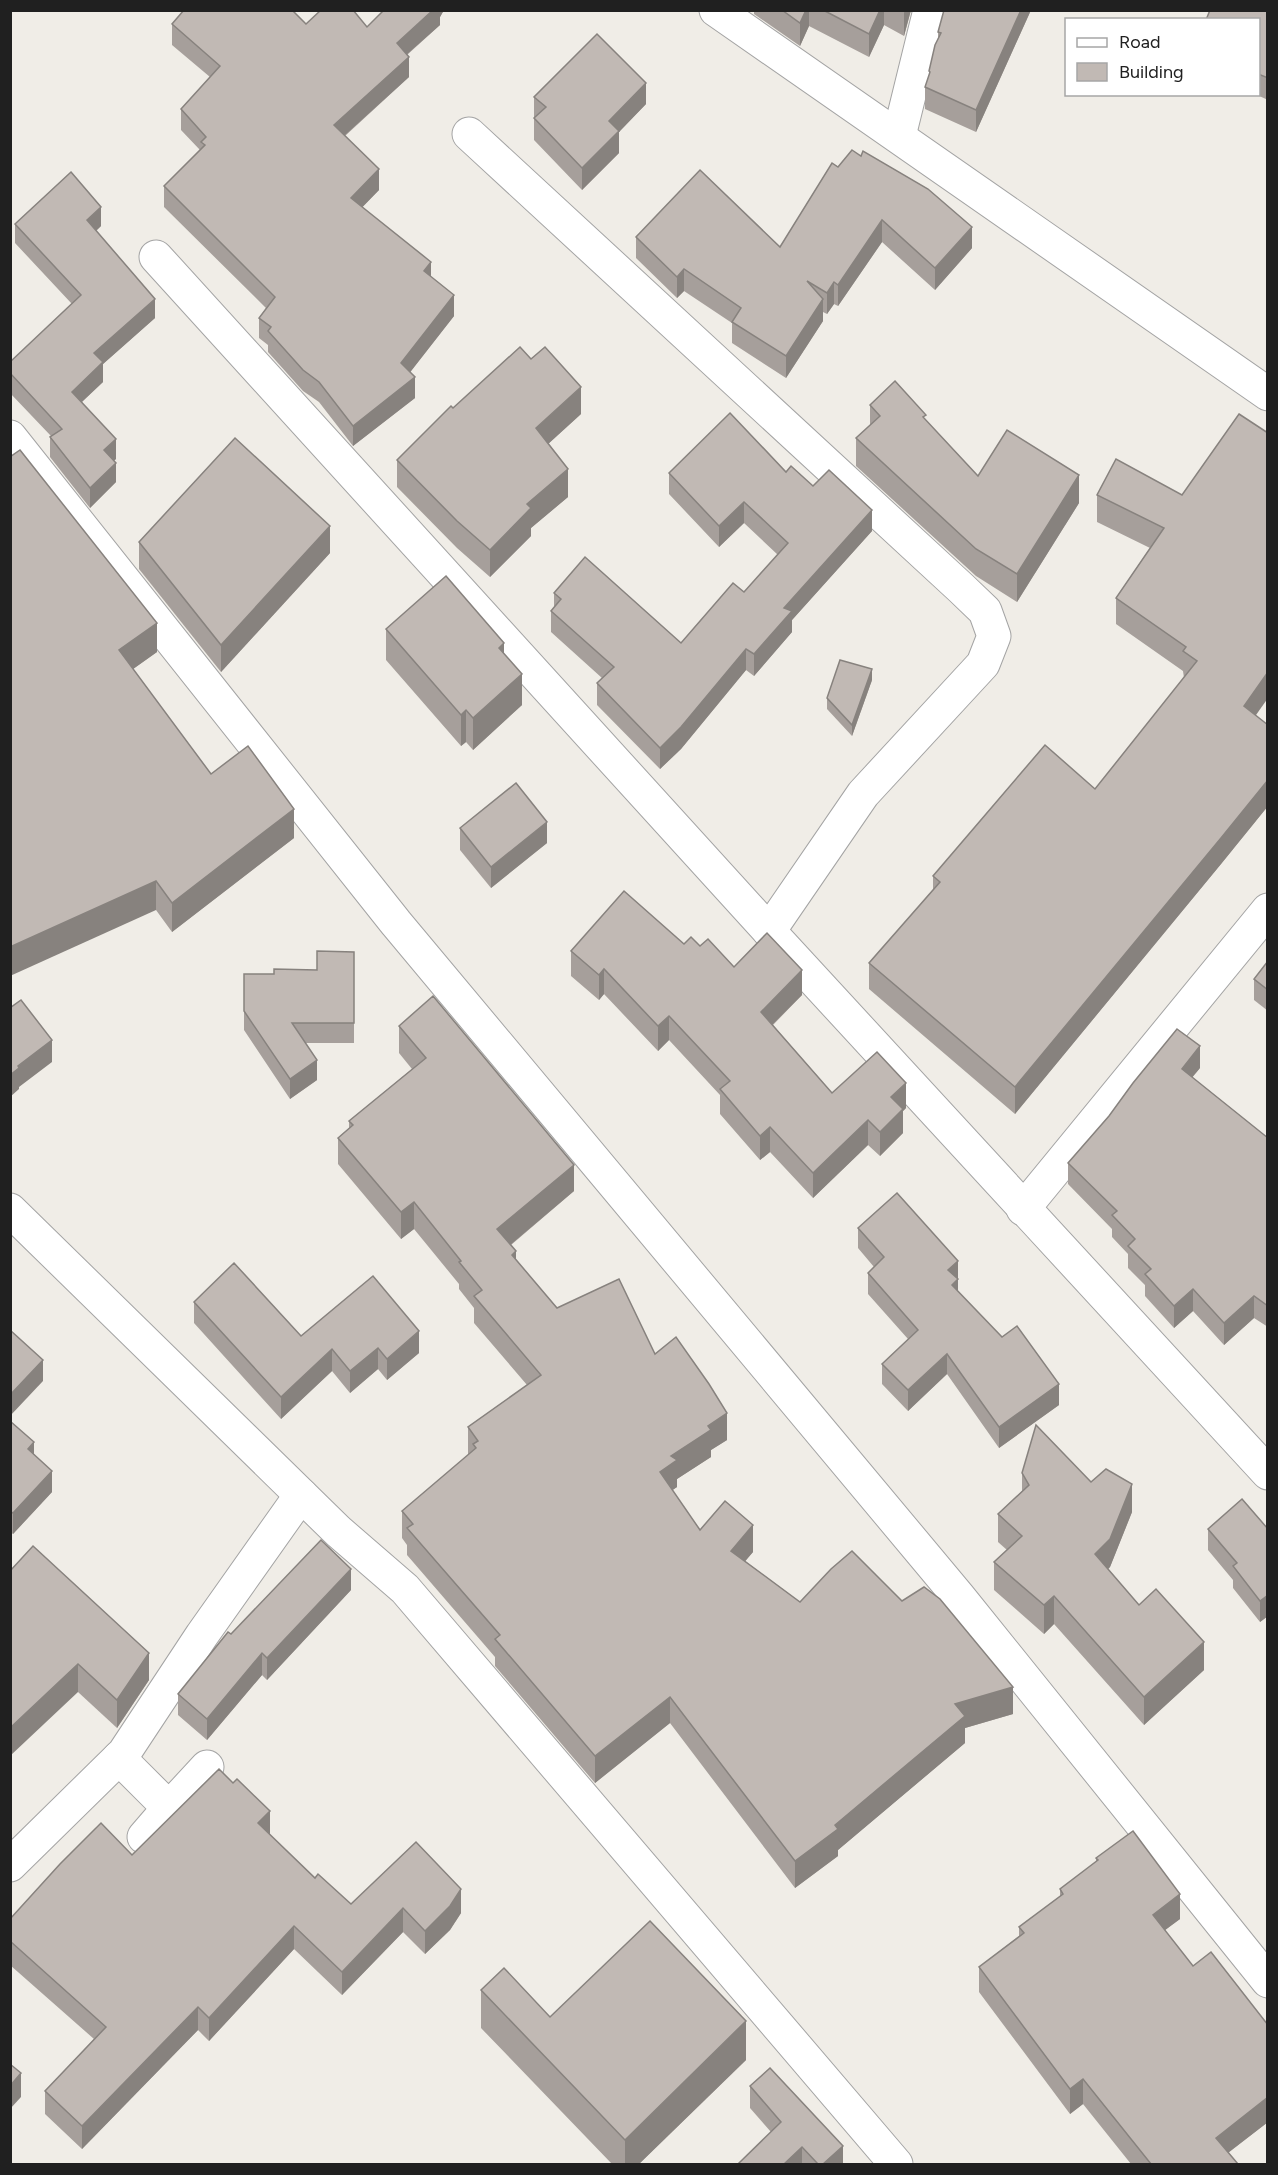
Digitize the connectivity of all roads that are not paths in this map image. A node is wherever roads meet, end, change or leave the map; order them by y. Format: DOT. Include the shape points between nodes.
graph roads {
  1 [pos="716,10"];
  2 [pos="930,10"];
  3 [pos="469,134"];
  4 [pos="899,136"];
  5 [pos="156,257"];
  6 [pos="1268,394"];
  7 [pos="10,437"];
  8 [pos="1268,910"];
  9 [pos="769,932"];
  10 [pos="1023,1209"];
  11 [pos="10,1210"];
  12 [pos="1268,1473"];
  13 [pos="301,1495"];
  14 [pos="119,1758"];
  15 [pos="207,1767"];
  16 [pos="169,1808"];
  17 [pos="144,1837"];
  18 [pos="16,1850"];
  19 [pos="1268,1981"];
  20 [pos="896,2164"];
  1 -- 4 [label="street"];
  2 -- 4 [label="street"];
  3 -- 9 [label="street" via="985,611 994,636 983,664 863,794"];
  4 -- 6 [label="street"];
  5 -- 9 [label="street"];
  7 -- 19 [label="street" via="396,923 951,1588"];
  8 -- 10 [label="street"];
  9 -- 10 [label="street"];
  10 -- 12 [label="street"];
  11 -- 13 [label="street"];
  13 -- 14 [label="street"];
  13 -- 20 [label="street" via="405,1589"];
  14 -- 16 [label="street"];
  14 -- 18 [label="street"];
  15 -- 16 [label="street"];
  16 -- 17 [label="street"];
}
